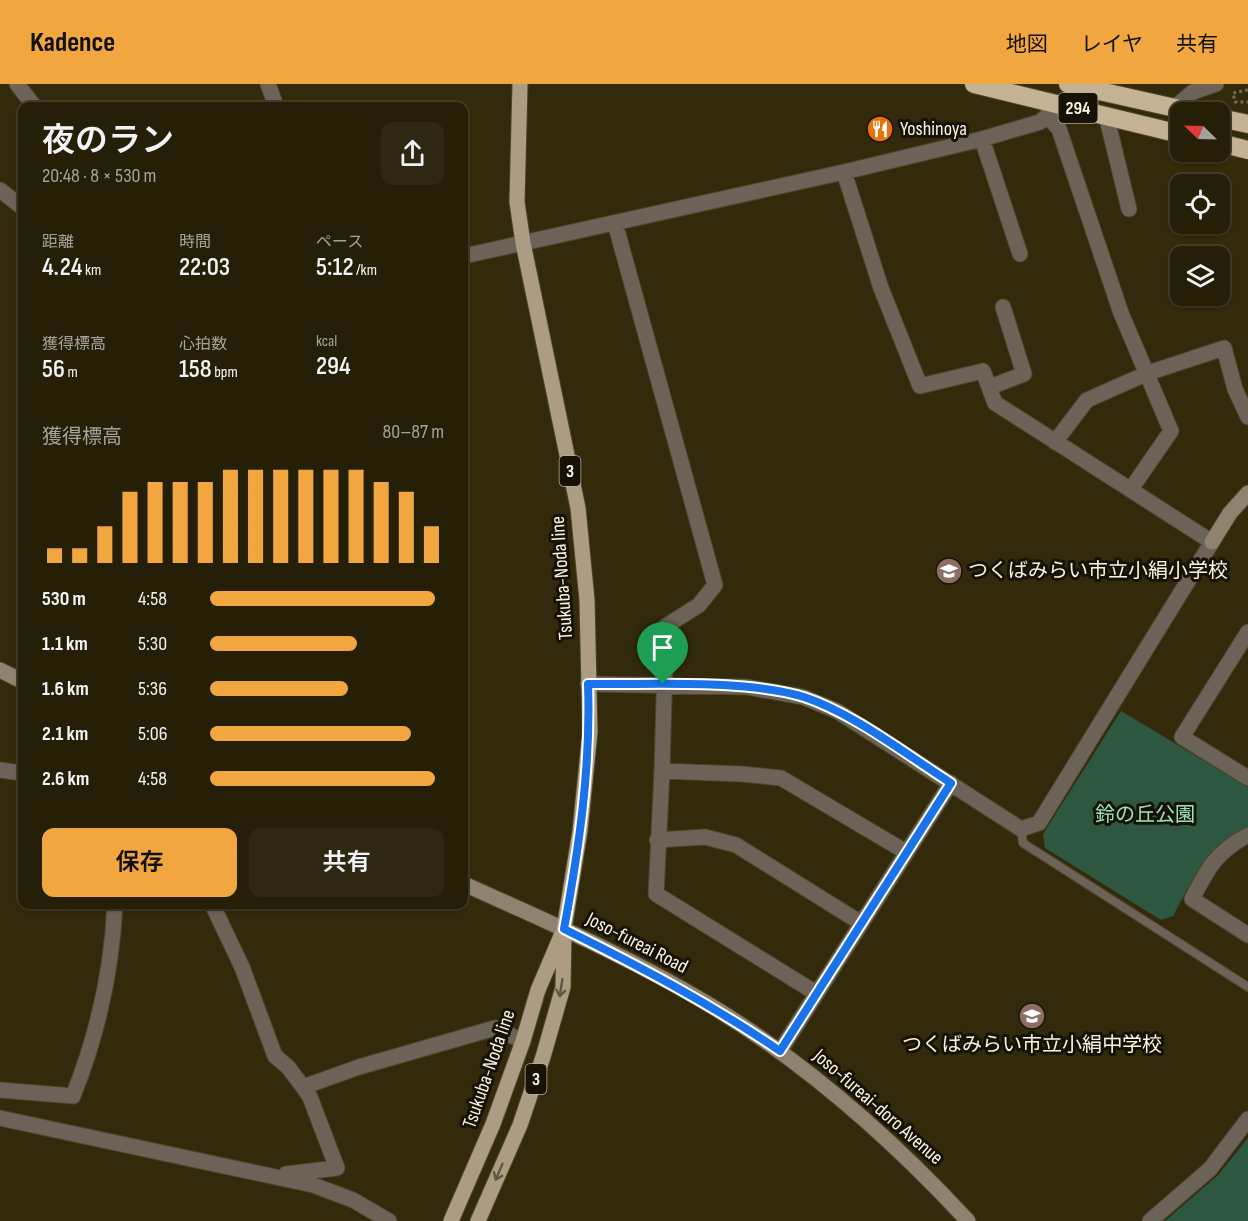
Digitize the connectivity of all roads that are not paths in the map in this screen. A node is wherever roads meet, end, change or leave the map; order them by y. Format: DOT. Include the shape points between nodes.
graph roads {
  1 [pos="17,84"];
  2 [pos="268,84"];
  3 [pos="520,84"];
  4 [pos="974,84"];
  5 [pos="1068,84"];
  6 [pos="1216,84"];
  7 [pos="31,102"];
  8 [pos="275,102"];
  9 [pos="1181,102"];
  10 [pos="1170,107"];
  11 [pos="1054,110"];
  12 [pos="1106,115"];
  13 [pos="1230,120"];
  14 [pos="1248,124"];
  15 [pos="1170,131"];
  16 [pos="982,139"];
  17 [pos="1230,146"];
  18 [pos="1248,150"];
  19 [pos="844,172"];
  20 [pos="0,190"];
  21 [pos="18,204"];
  22 [pos="1129,209"];
  23 [pos="615,223"];
  24 [pos="523,243"];
  25 [pos="1020,254"];
  26 [pos="468,255"];
  27 [pos="1003,307"];
  28 [pos="1148,373"];
  29 [pos="990,387"];
  30 [pos="1248,417"];
  31 [pos="1055,442"];
  32 [pos="1131,489"];
  33 [pos="1248,493"];
  34 [pos="1212,542"];
  35 [pos="1248,632"];
  36 [pos="0,670"];
  37 [pos="18,679"];
  38 [pos="588,684"];
  39 [pos="663,684"];
  40 [pos="0,770"];
  41 [pos="662,771"];
  42 [pos="18,772"];
  43 [pos="1248,778"];
  44 [pos="951,783"];
  45 [pos="1021,829"];
  46 [pos="1248,835"];
  47 [pos="657,840"];
  48 [pos="906,852"];
  49 [pos="468,886"];
  50 [pos="114,909"];
  51 [pos="214,909"];
  52 [pos="861,923"];
  53 [pos="564,929"];
  54 [pos="1248,934"];
  55 [pos="1248,987"];
  56 [pos="816,993"];
  57 [pos="523,1041"];
  58 [pos="780,1051"];
  59 [pos="303,1087"];
  60 [pos="0,1090"];
  61 [pos="0,1118"];
  62 [pos="1248,1119"];
  63 [pos="274,1175"];
  64 [pos="389,1221"];
  65 [pos="451,1221"];
  66 [pos="478,1221"];
  67 [pos="968,1221"];
  68 [pos="1150,1221"];
  1 -- 7 [label="street"];
  2 -- 8 [label="street"];
  3 -- 24 [label="main road, Tsukuba-Noda line / 3" via="517,202"];
  4 -- 11 [label="highway, 294"];
  5 -- 10 [label="highway, 294"];
  6 -- 9 [label="street" via="1193,92"];
  11 -- 12 [label="highway, 294"];
  11 -- 16 [label="street" via="1031,126"];
  11 -- 28 [label="street" via="1121,313"];
  12 -- 15 [label="highway, 294"];
  12 -- 22 [label="street"];
  13 -- 14 [label="highway"];
  16 -- 19 [label="street"];
  16 -- 25 [label="street"];
  17 -- 18 [label="highway"];
  19 -- 23 [label="street"];
  19 -- 29 [label="street" via="881,288 920,386 983,371"];
  20 -- 21 [label="street"];
  23 -- 24 [label="street"];
  23 -- 39 [label="street" via="715,585 699,605 666,626"];
  24 -- 26 [label="street"];
  24 -- 38 [label="main road, Tsukuba-Noda line / 3" via="578,508 587,600"];
  27 -- 29 [label="street" via="1024,374"];
  28 -- 30 [label="street" via="1224,348 1235,389"];
  28 -- 31 [label="street" via="1087,400"];
  28 -- 32 [label="street" via="1171,431"];
  29 -- 31 [label="street" via="994,403"];
  31 -- 32 [label="street"];
  32 -- 34 [label="street"];
  33 -- 34 [label="street"];
  34 -- 45 [label="street" via="1039,823"];
  35 -- 43 [label="street" via="1182,737"];
  36 -- 37 [label="street"];
  38 -- 39 [label="street"];
  38 -- 53 [label="main road, Tsukuba-Noda line / 3" via="590,732"];
  39 -- 41 [label="street"];
  39 -- 44 [label="street" via="747,687 803,697 837,711"];
  40 -- 42 [label="street"];
  41 -- 47 [label="street"];
  41 -- 48 [label="street" via="781,778"];
  44 -- 45 [label="street"];
  44 -- 48 [label="street"];
  45 -- 55 [label="lane" via="1023,843"];
  46 -- 54 [label="street" via="1221,852 1192,899"];
  47 -- 52 [label="street" via="705,837 736,845"];
  47 -- 56 [label="street" via="656,894"];
  48 -- 52 [label="street"];
  49 -- 53 [label="street, Joso-fureai Road"];
  50 -- 60 [label="street" via="96,1029 73,1096"];
  51 -- 59 [label="street" via="242,967 275,1056"];
  52 -- 56 [label="street"];
  53 -- 57 [label="main road, Tsukuba-Noda line / 3" via="540,984"];
  53 -- 58 [label="street, Joso-fureai Road" via="706,1003"];
  53 -- 66 [label="main road, Tsukuba-Noda line / 3, one-way" via="563,987 543,1057 520,1125"];
  56 -- 58 [label="street"];
  57 -- 59 [label="street" via="495,1028"];
  57 -- 65 [label="main road, Tsukuba-Noda line / 3"];
  58 -- 67 [label="street, Joso-fureai-doro Avenue" via="893,1144"];
  59 -- 63 [label="street" via="337,1168"];
  61 -- 63 [label="street"];
  62 -- 68 [label="street" via="1210,1169"];
  63 -- 64 [label="street" via="353,1200"];
}
